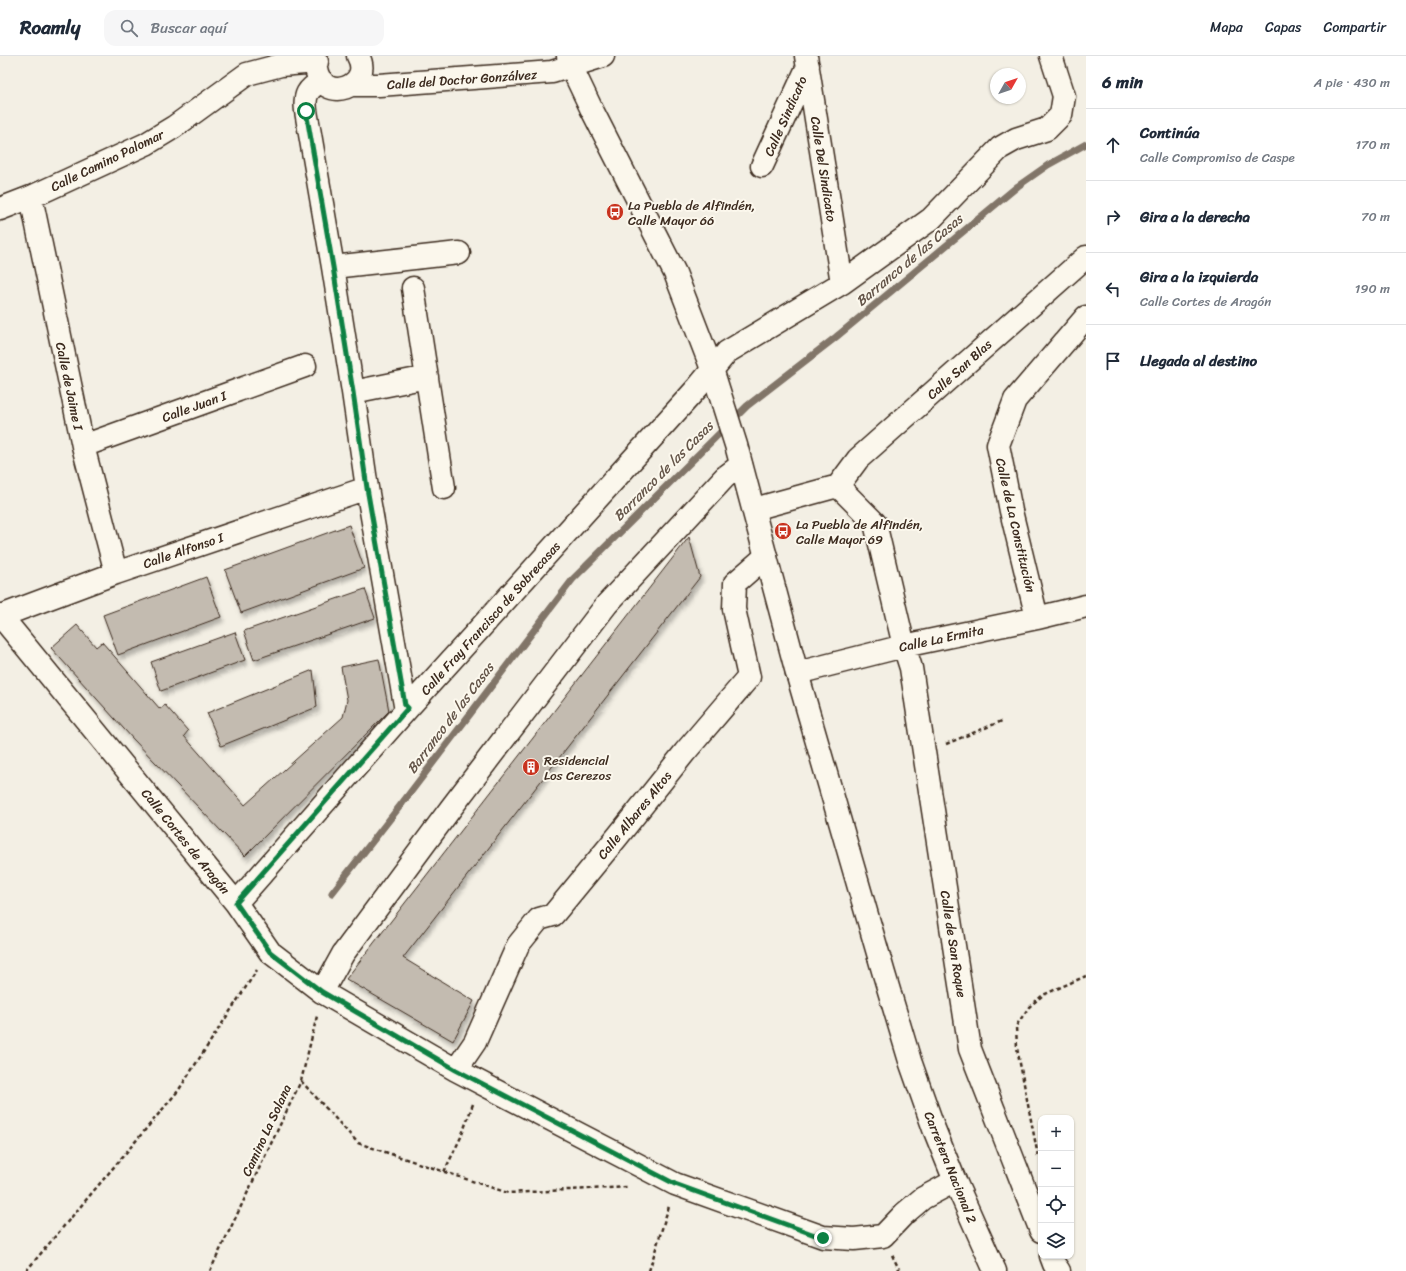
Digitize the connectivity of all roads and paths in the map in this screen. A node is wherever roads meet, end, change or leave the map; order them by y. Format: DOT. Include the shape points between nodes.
graph roads {
  1 [pos="358,56"];
  2 [pos="603,56"];
  3 [pos="1052,56"];
  4 [pos="570,61"];
  5 [pos="807,61"];
  6 [pos="247,65"];
  7 [pos="319,67"];
  8 [pos="353,85"];
  9 [pos="762,166"];
  10 [pos="31,197"];
  11 [pos="0,209"];
  12 [pos="459,253"];
  13 [pos="1086,257"];
  14 [pos="333,267"];
  15 [pos="842,283"];
  16 [pos="413,288"];
  17 [pos="1086,317"];
  18 [pos="305,366"];
  19 [pos="712,369"];
  20 [pos="427,377"];
  21 [pos="353,392"];
  22 [pos="83,446"];
  23 [pos="739,455"];
  24 [pos="838,486"];
  25 [pos="367,488"];
  26 [pos="444,488"];
  27 [pos="754,509"];
  28 [pos="766,556"];
  29 [pos="116,573"];
  30 [pos="1086,606"];
  31 [pos="0,615"];
  32 [pos="1037,618"];
  33 [pos="904,646"];
  34 [pos="798,673"];
  35 [pos="408,708"];
  36 [pos="1002,721"];
  37 [pos="925,753"];
  38 [pos="236,903"];
  39 [pos="270,952"];
  40 [pos="1086,976"];
  41 [pos="322,992"];
  42 [pos="456,1070"];
  43 [pos="301,1081"];
  44 [pos="1038,1156"];
  45 [pos="444,1172"];
  46 [pos="955,1181"];
  47 [pos="675,1184"];
  48 [pos="635,1186"];
  49 [pos="1038,1223"];
  50 [pos="1052,1259"];
  51 [pos="26,1271"];
  52 [pos="210,1271"];
  53 [pos="649,1271"];
  54 [pos="995,1271"];
  55 [pos="1059,1271"];
  1 -- 8 [label="main road" via="360,73"];
  2 -- 4 [label="main road, Calle del Doctor Gonzálvez"];
  3 -- 15 [label="main road, Calle Fray Francisco de Sobrecasas" via="1064,96 1061,115 1046,129 1016,139 1000,148 931,219"];
  4 -- 8 [label="main road, Calle del Doctor Gonzálvez" via="552,72"];
  4 -- 19 [label="main road, Carretera Nacional 2" via="591,108 675,273"];
  5 -- 9 [label="main road, Calle Sindicato"];
  5 -- 15 [label="main road, Calle Del Sindicato"];
  6 -- 7 [label="main road, Calle Camino Palomar"];
  6 -- 10 [label="main road, Calle Camino Palomar" via="174,126 146,144"];
  7 -- 8 [label="main road, Calle del Doctor Gonzálvez" via="327,86 340,90"];
  7 -- 14 [label="main road" via="314,86 304,100"];
  10 -- 11 [label="main road, Calle Camino Palomar"];
  10 -- 22 [label="main road, Calle de Jaime I"];
  12 -- 14 [label="main road"];
  13 -- 24 [label="main road, Calle San Blas" via="858,459"];
  14 -- 21 [label="main road"];
  15 -- 19 [label="main road, Calle Fray Francisco de Sobrecasas" via="728,352"];
  16 -- 20 [label="main road"];
  17 -- 32 [label="main road, Calle de La Constitución" via="1015,400 998,445 1011,512"];
  18 -- 22 [label="main road, Calle Juan I"];
  19 -- 23 [label="main road, Carretera Nacional 2"];
  19 -- 35 [label="main road, Calle Fray Francisco de Sobrecasas"];
  20 -- 21 [label="main road"];
  20 -- 26 [label="main road"];
  21 -- 25 [label="main road"];
  22 -- 29 [label="main road, Calle de Jaime I"];
  23 -- 27 [label="main road, Carretera Nacional 2"];
  23 -- 41 [label="main road" via="724,477 607,604 343,954"];
  24 -- 27 [label="main road"];
  24 -- 33 [label="main road, Calle de San Roque" via="875,523"];
  25 -- 29 [label="main road, Calle Alfonso I"];
  25 -- 35 [label="main road" via="405,705"];
  27 -- 28 [label="main road, Carretera Nacional 2"];
  28 -- 34 [label="main road, Carretera Nacional 2"];
  28 -- 42 [label="main road, Calle Albares Altos" via="735,583 734,609 750,677 684,752 553,915 539,919 518,945 475,1042"];
  29 -- 31 [label="main road, Calle Alfonso I"];
  30 -- 32 [label="main road, Calle La Ermita"];
  31 -- 38 [label="main road, Calle Cortes de Aragón"];
  32 -- 33 [label="main road, Calle La Ermita"];
  33 -- 34 [label="main road, Calle La Ermita"];
  33 -- 37 [label="main road, Calle de San Roque" via="911,668"];
  34 -- 46 [label="main road, Carretera Nacional 2" via="910,1061"];
  35 -- 38 [label="main road, Calle Fray Francisco de Sobrecasas"];
  36 -- 37 [label="path"];
  37 -- 49 [label="main road, Calle de San Roque" via="970,1049"];
  38 -- 39 [label="main road, Calle Cortes de Aragón"];
  39 -- 41 [label="main road, Calle Cortes de Aragón"];
  39 -- 51 [label="path" via="178,1091"];
  40 -- 44 [label="path" via="1043,995 1029,1007 1016,1026 1017,1048"];
  41 -- 42 [label="main road, Calle Cortes de Aragón"];
  41 -- 43 [label="path, Camino La Solana"];
  42 -- 45 [label="path" via="475,1098 461,1137"];
  42 -- 47 [label="main road, Calle Cortes de Aragón"];
  43 -- 45 [label="path" via="358,1143"];
  43 -- 52 [label="path, Camino La Solana"];
  45 -- 48 [label="path" via="508,1193"];
  46 -- 47 [label="main road, Calle Cortes de Aragón" via="923,1198 883,1236 854,1239 823,1238"];
  46 -- 54 [label="main road, Carretera Nacional 2"];
  47 -- 53 [label="path"];
  50 -- 55 [label="main road"];
}
